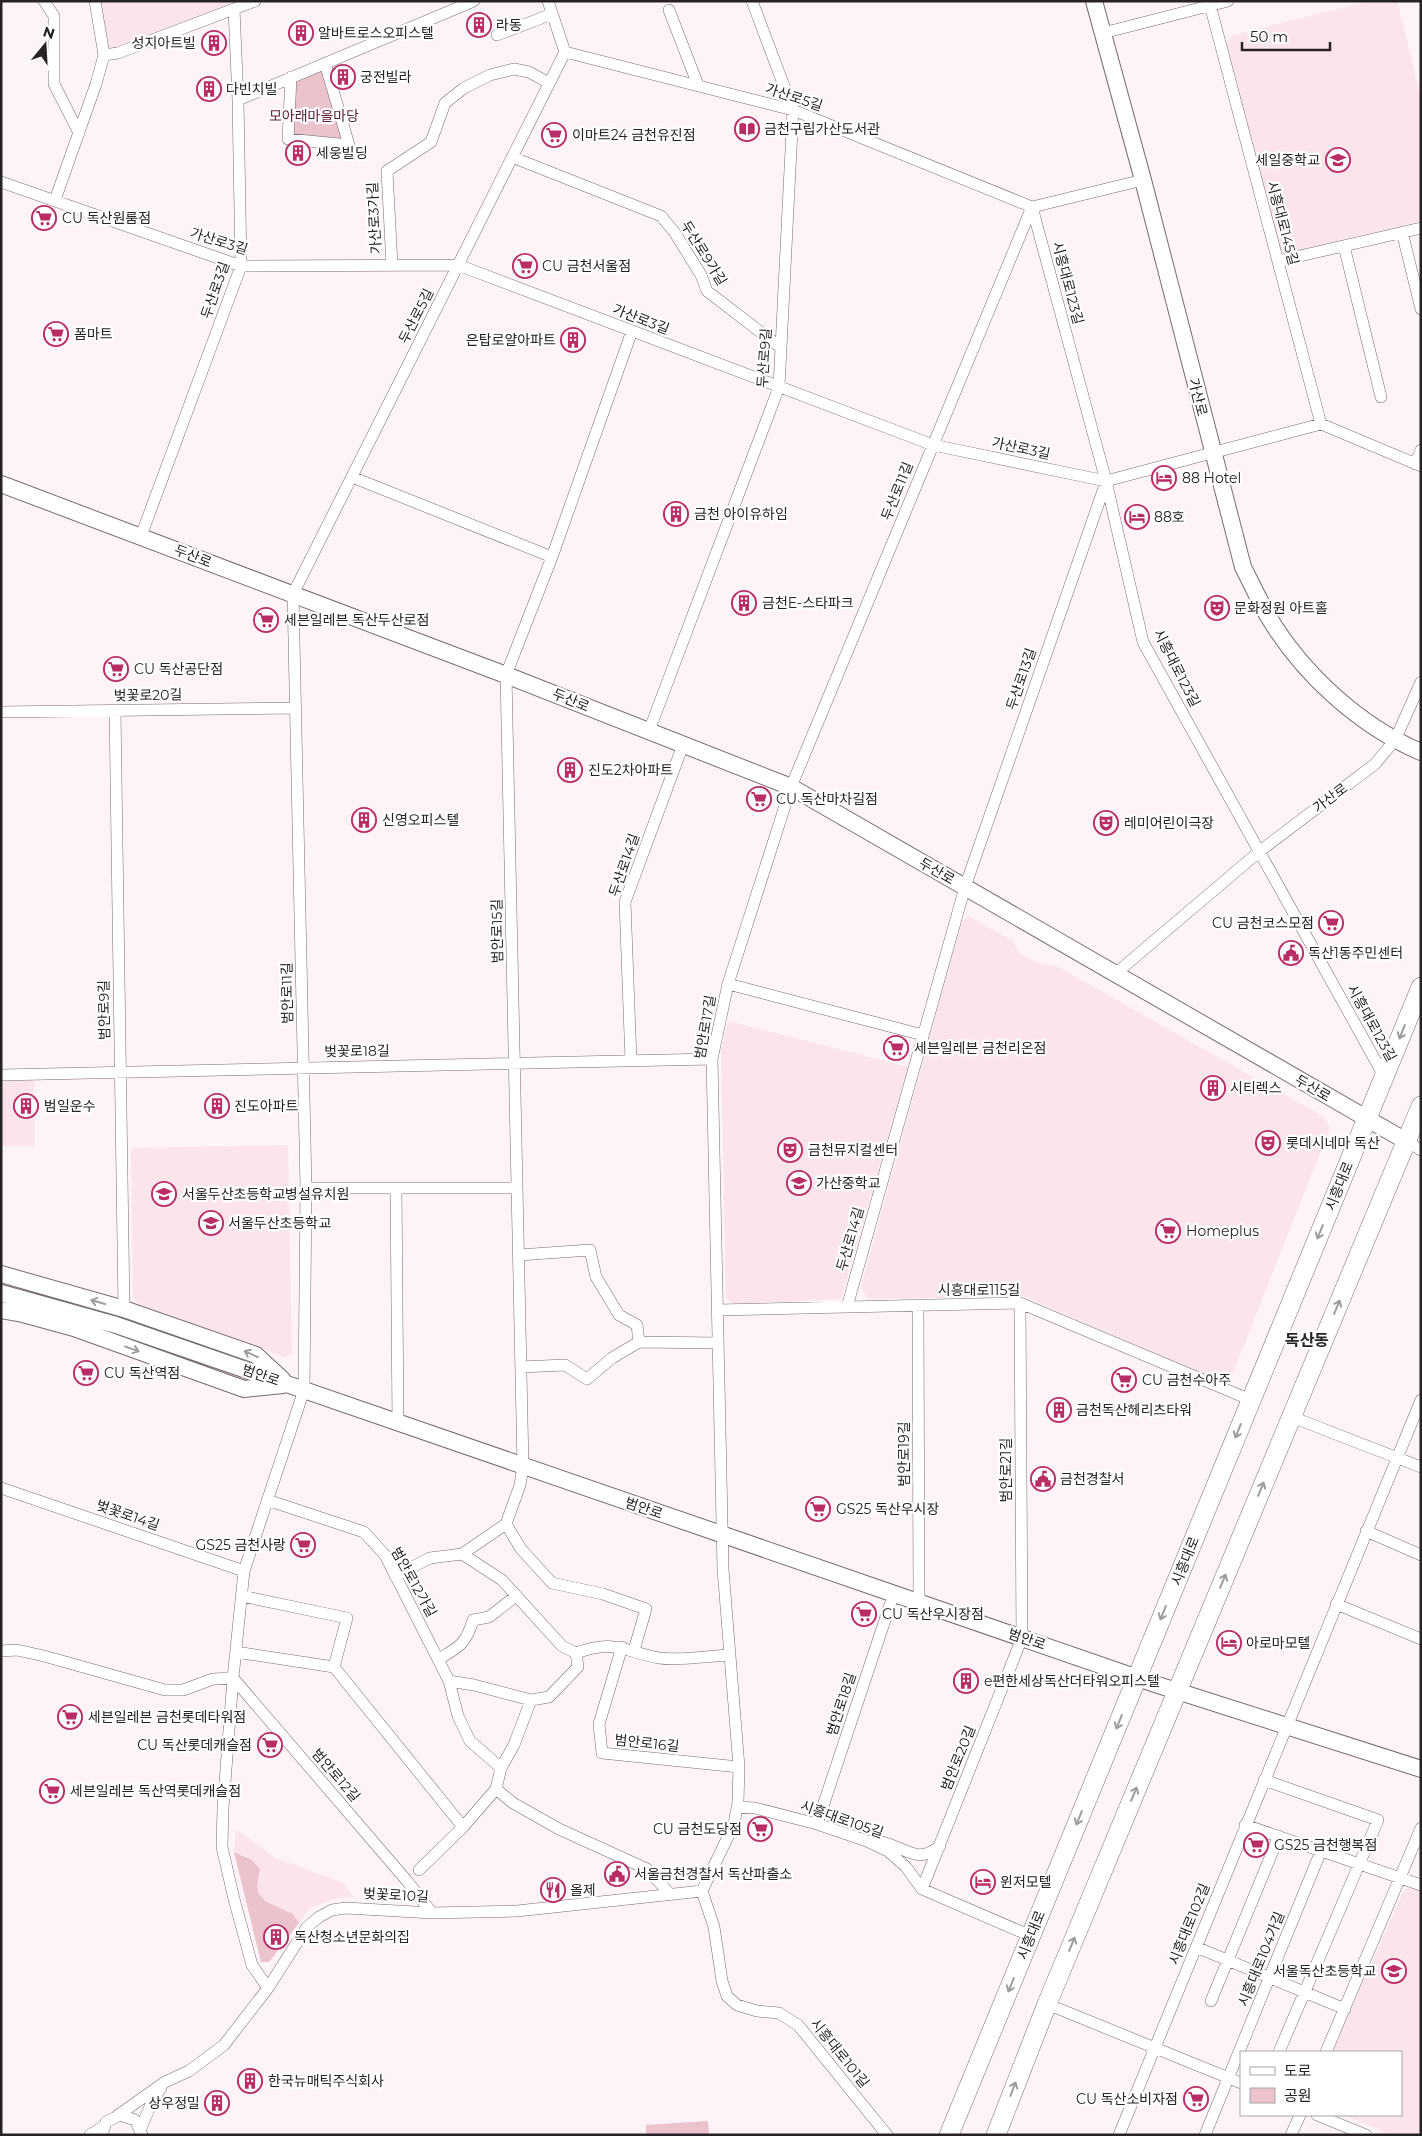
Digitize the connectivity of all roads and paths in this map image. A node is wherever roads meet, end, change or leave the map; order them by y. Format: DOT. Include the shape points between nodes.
graph roads {
  1 [pos="44,1"];
  2 [pos="95,1"];
  3 [pos="255,1"];
  4 [pos="474,1"];
  5 [pos="548,1"];
  6 [pos="752,1"];
  7 [pos="1094,1"];
  8 [pos="1228,1"];
  9 [pos="1209,4"];
  10 [pos="234,9"];
  11 [pos="669,10"];
  12 [pos="552,14"];
  13 [pos="1103,34"];
  14 [pos="497,35"];
  15 [pos="565,52"];
  16 [pos="104,55"];
  17 [pos="325,63"];
  18 [pos="291,77"];
  19 [pos="549,83"];
  20 [pos="698,85"];
  21 [pos="238,100"];
  22 [pos="793,110"];
  23 [pos="79,133"];
  24 [pos="512,157"];
  25 [pos="1143,180"];
  26 [pos="1,182"];
  27 [pos="55,200"];
  28 [pos="1032,207"];
  29 [pos="1421,228"];
  30 [pos="1402,232"];
  31 [pos="1344,246"];
  32 [pos="1278,261"];
  33 [pos="392,265"];
  34 [pos="458,265"];
  35 [pos="241,266"];
  36 [pos="1421,309"];
  37 [pos="632,331"];
  38 [pos="780,346"];
  39 [pos="779,387"];
  40 [pos="1381,397"];
  41 [pos="1321,424"];
  42 [pos="933,445"];
  43 [pos="1421,450"];
  44 [pos="1212,454"];
  45 [pos="1418,465"];
  46 [pos="352,477"];
  47 [pos="1106,482"];
  48 [pos="1,484"];
  49 [pos="141,536"];
  50 [pos="552,556"];
  51 [pos="294,594"];
  52 [pos="506,674"];
  53 [pos="1421,682"];
  54 [pos="296,708"];
  55 [pos="115,710"];
  56 [pos="1,712"];
  57 [pos="649,731"];
  58 [pos="1396,740"];
  59 [pos="684,744"];
  60 [pos="1421,752"];
  61 [pos="791,787"];
  62 [pos="1260,851"];
  63 [pos="965,887"];
  64 [pos="1115,974"];
  65 [pos="728,984"];
  66 [pos="1421,987"];
  67 [pos="923,1035"];
  68 [pos="712,1058"];
  69 [pos="631,1061"];
  70 [pos="515,1063"];
  71 [pos="303,1068"];
  72 [pos="120,1072"];
  73 [pos="1,1075"];
  74 [pos="1384,1076"];
  75 [pos="1421,1106"];
  76 [pos="1366,1119"];
  77 [pos="1414,1146"];
  78 [pos="306,1188"];
  79 [pos="396,1188"];
  80 [pos="517,1188"];
  81 [pos="519,1255"];
  82 [pos="1,1274"];
  83 [pos="1,1293"];
  84 [pos="1020,1303"];
  85 [pos="918,1305"];
  86 [pos="847,1307"];
  87 [pos="124,1309"];
  88 [pos="1,1310"];
  89 [pos="718,1310"];
  90 [pos="639,1342"];
  91 [pos="718,1343"];
  92 [pos="521,1367"];
  93 [pos="288,1385"];
  94 [pos="304,1390"];
  95 [pos="1251,1400"];
  96 [pos="1421,1400"];
  97 [pos="1292,1417"];
  98 [pos="398,1423"];
  99 [pos="1397,1457"];
  100 [pos="523,1466"];
  101 [pos="1421,1467"];
  102 [pos="1,1488"];
  103 [pos="267,1500"];
  104 [pos="506,1524"];
  105 [pos="1366,1531"];
  106 [pos="722,1534"];
  107 [pos="462,1554"];
  108 [pos="1421,1555"];
  109 [pos="244,1571"];
  110 [pos="395,1576"];
  111 [pos="894,1594"];
  112 [pos="242,1596"];
  113 [pos="516,1596"];
  114 [pos="919,1602"];
  115 [pos="1336,1604"];
  116 [pos="1022,1638"];
  117 [pos="1421,1639"];
  118 [pos="622,1647"];
  119 [pos="634,1650"];
  120 [pos="1,1651"];
  121 [pos="236,1652"];
  122 [pos="576,1653"];
  123 [pos="729,1655"];
  124 [pos="438,1659"];
  125 [pos="334,1667"];
  126 [pos="1137,1677"];
  127 [pos="233,1678"];
  128 [pos="449,1681"];
  129 [pos="1177,1691"];
  130 [pos="531,1700"];
  131 [pos="1286,1725"];
  132 [pos="739,1767"];
  133 [pos="501,1768"];
  134 [pos="1421,1768"];
  135 [pos="1264,1780"];
  136 [pos="496,1789"];
  137 [pos="737,1807"];
  138 [pos="817,1824"];
  139 [pos="1245,1825"];
  140 [pos="463,1827"];
  141 [pos="1421,1828"];
  142 [pos="1280,1836"];
  143 [pos="867,1841"];
  144 [pos="940,1846"];
  145 [pos="1321,1851"];
  146 [pos="1359,1864"];
  147 [pos="420,1870"];
  148 [pos="1400,1878"];
  149 [pos="1421,1885"];
  150 [pos="922,1889"];
  151 [pos="702,1891"];
  152 [pos="670,1894"];
  153 [pos="432,1913"];
  154 [pos="1031,1936"];
  155 [pos="1196,1947"];
  156 [pos="1228,1960"];
  157 [pos="1269,1977"];
  158 [pos="268,1988"];
  159 [pos="1305,1992"];
  160 [pos="1211,2001"];
  161 [pos="1047,2004"];
  162 [pos="1345,2009"];
  163 [pos="1155,2048"];
  164 [pos="1279,2051"];
  165 [pos="1326,2051"];
  166 [pos="1228,2078"];
  167 [pos="165,2082"];
  168 [pos="1240,2083"];
  169 [pos="117,2116"];
  170 [pos="1300,2116"];
  171 [pos="1319,2116"];
  172 [pos="103,2130"];
  173 [pos="141,2131"];
  174 [pos="880,2133"];
  175 [pos="90,2135"];
  176 [pos="949,2135"];
  177 [pos="996,2135"];
  178 [pos="1120,2135"];
  179 [pos="1205,2135"];
  180 [pos="1292,2135"];
  181 [pos="1366,2135"];
  1 -- 23 [label="street" via="54,16 54,84"];
  2 -- 16 [label="street"];
  3 -- 10 [label="street"];
  4 -- 17 [label="street"];
  5 -- 12 [label="street"];
  6 -- 22 [label="street, 두산로9길"];
  7 -- 13 [label="main road, 가산로"];
  8 -- 9 [label="street"];
  9 -- 13 [label="street"];
  9 -- 32 [label="street, 시흥대로145길"];
  10 -- 16 [label="street" via="118,53"];
  10 -- 21 [label="street, 두산로3길"];
  11 -- 20 [label="street"];
  12 -- 14 [label="street"];
  12 -- 15 [label="street"];
  13 -- 25 [label="main road, 가산로"];
  15 -- 19 [label="street, 두산로5길"];
  15 -- 20 [label="street, 가산로5길"];
  16 -- 23 [label="street"];
  17 -- 18 [label="street"];
  17 -- 18 [label="street" via="349,145 288,139"];
  18 -- 21 [label="street"];
  19 -- 24 [label="street, 두산로5길"];
  19 -- 33 [label="street, 가산로3가길" via="529,72 514,69 490,75 464,88 445,104 431,142 387,171"];
  20 -- 22 [label="street, 가산로5길"];
  21 -- 35 [label="street, 두산로3길"];
  22 -- 28 [label="street, 가산로5길"];
  22 -- 38 [label="street, 두산로9길"];
  23 -- 27 [label="street"];
  24 -- 34 [label="street, 두산로5길"];
  24 -- 38 [label="street, 두산로9가길" via="661,216 701,274 707,291"];
  25 -- 28 [label="street"];
  25 -- 44 [label="main road, 가산로"];
  26 -- 27 [label="street, 가산로3길"];
  27 -- 35 [label="street, 가산로3길"];
  28 -- 42 [label="street, 두산로11길"];
  28 -- 47 [label="street, 시흥대로123길"];
  29 -- 30 [label="street"];
  30 -- 31 [label="street"];
  30 -- 36 [label="street"];
  31 -- 32 [label="street"];
  31 -- 40 [label="street"];
  32 -- 41 [label="street, 시흥대로145길"];
  33 -- 34 [label="street, 가산로3길"];
  33 -- 35 [label="street, 가산로3길"];
  34 -- 37 [label="street, 가산로3길"];
  34 -- 46 [label="street, 두산로5길"];
  35 -- 49 [label="street, 두산로3길"];
  37 -- 39 [label="street, 가산로3길"];
  37 -- 50 [label="street"];
  38 -- 39 [label="street, 두산로9길"];
  39 -- 42 [label="street, 가산로3길"];
  39 -- 57 [label="street, 두산로9길"];
  41 -- 44 [label="street, 가산로3길"];
  41 -- 45 [label="street"];
  42 -- 47 [label="street, 가산로3길"];
  42 -- 61 [label="street, 두산로11길"];
  43 -- 45 [label="street"];
  44 -- 47 [label="street, 가산로3길"];
  44 -- 58 [label="main road, 가산로" via="1243,567 1268,616 1316,678 1362,718"];
  46 -- 50 [label="street"];
  46 -- 51 [label="street, 두산로5길"];
  47 -- 62 [label="street, 시흥대로123길" via="1144,642"];
  47 -- 63 [label="street, 두산로13길"];
  48 -- 49 [label="main road, 두산로"];
  49 -- 51 [label="main road, 두산로"];
  50 -- 52 [label="street"];
  51 -- 52 [label="main road, 두산로"];
  51 -- 54 [label="street, 범안로11길"];
  52 -- 57 [label="main road, 두산로"];
  52 -- 70 [label="street, 범안로15길"];
  53 -- 58 [label="street, 가산로"];
  54 -- 55 [label="street, 벚꽃로20길"];
  54 -- 71 [label="street, 범안로11길"];
  55 -- 56 [label="street, 벚꽃로20길"];
  55 -- 72 [label="street, 범안로9길"];
  57 -- 59 [label="main road, 두산로"];
  58 -- 60 [label="main road, 가산로"];
  58 -- 62 [label="street, 가산로" via="1375,764"];
  59 -- 61 [label="main road, 두산로"];
  59 -- 69 [label="street, 두산로14길" via="625,902"];
  61 -- 63 [label="main road, 두산로"];
  61 -- 65 [label="street, 범안로17길"];
  62 -- 64 [label="street"];
  62 -- 74 [label="street, 시흥대로123길"];
  63 -- 64 [label="main road, 두산로"];
  63 -- 67 [label="street, 두산로14길"];
  64 -- 76 [label="main road, 두산로"];
  65 -- 67 [label="street"];
  65 -- 68 [label="street, 범안로17길"];
  66 -- 74 [label="main road, 시흥대로, one-way"];
  67 -- 86 [label="street, 두산로14길"];
  68 -- 69 [label="street, 벚꽃로18길"];
  68 -- 89 [label="street, 범안로17길"];
  69 -- 70 [label="street, 벚꽃로18길"];
  70 -- 71 [label="street, 벚꽃로18길"];
  70 -- 80 [label="street, 범안로15길"];
  71 -- 72 [label="street, 벚꽃로18길"];
  71 -- 78 [label="street, 범안로11길"];
  72 -- 73 [label="street, 벚꽃로18길"];
  72 -- 87 [label="street, 범안로9길"];
  74 -- 76 [label="main road, 시흥대로"];
  75 -- 77 [label="main road"];
  76 -- 77 [label="main road, 두산로"];
  76 -- 95 [label="main road, 시흥대로, one-way"];
  97 -- 77 [label="main road, one-way"];
  78 -- 79 [label="street"];
  78 -- 94 [label="street, 범안로11길"];
  79 -- 80 [label="street"];
  79 -- 98 [label="street"];
  80 -- 81 [label="street, 범안로15길"];
  81 -- 90 [label="street" via="590,1250 596,1277 619,1315 638,1325"];
  81 -- 92 [label="street, 범안로15길"];
  87 -- 82 [label="main road, one-way"];
  83 -- 93 [label="main road, 범안로" via="116,1325"];
  84 -- 85 [label="street, 시흥대로115길"];
  84 -- 95 [label="street, 시흥대로115길"];
  84 -- 116 [label="street, 범안로21길"];
  85 -- 86 [label="street, 시흥대로115길"];
  85 -- 114 [label="street, 범안로19길"];
  86 -- 89 [label="street, 시흥대로115길"];
  93 -- 87 [label="main road, one-way" via="256,1355"];
  88 -- 93 [label="main road, one-way" via="74,1328 244,1389"];
  89 -- 91 [label="street, 범안로17길"];
  90 -- 91 [label="street"];
  90 -- 92 [label="street" via="612,1358 587,1379 565,1365"];
  91 -- 106 [label="street, 범안로17길"];
  92 -- 100 [label="street, 범안로15길"];
  93 -- 94 [label="main road, 범안로"];
  94 -- 98 [label="main road, 범안로"];
  94 -- 103 [label="street"];
  95 -- 126 [label="main road, 시흥대로, one-way"];
  96 -- 99 [label="street"];
  97 -- 99 [label="street"];
  129 -- 97 [label="main road, one-way"];
  98 -- 100 [label="main road, 범안로"];
  99 -- 101 [label="street"];
  99 -- 105 [label="street"];
  100 -- 104 [label="street, 범안로15길"];
  100 -- 106 [label="main road, 범안로"];
  102 -- 109 [label="street, 벚꽃로14길"];
  103 -- 109 [label="street"];
  103 -- 110 [label="street, 범안로12가길" via="364,1532 385,1555"];
  104 -- 107 [label="street"];
  104 -- 119 [label="street" via="521,1549 552,1583 603,1594 646,1609"];
  105 -- 108 [label="street"];
  105 -- 115 [label="street"];
  106 -- 111 [label="main road, 범안로"];
  106 -- 123 [label="street"];
  107 -- 110 [label="street" via="430,1558"];
  107 -- 113 [label="street" via="502,1580"];
  109 -- 112 [label="street"];
  110 -- 124 [label="street, 범안로12가길"];
  111 -- 114 [label="main road, 범안로"];
  111 -- 138 [label="street, 범안로18길"];
  112 -- 121 [label="street"];
  112 -- 125 [label="street" via="347,1618"];
  113 -- 122 [label="street" via="562,1646"];
  113 -- 124 [label="street" via="489,1618 473,1620 468,1637"];
  114 -- 116 [label="main road, 범안로"];
  115 -- 117 [label="street"];
  115 -- 131 [label="street"];
  116 -- 126 [label="main road, 범안로"];
  116 -- 144 [label="street, 범안로20길"];
  118 -- 119 [label="street"];
  118 -- 122 [label="street" via="596,1646"];
  118 -- 132 [label="street, 범안로16길" via="599,1724 602,1753"];
  119 -- 123 [label="street" via="659,1658"];
  120 -- 127 [label="street" via="17,1650 44,1656 165,1690 183,1690 214,1679"];
  121 -- 125 [label="street"];
  121 -- 127 [label="street"];
  122 -- 130 [label="street" via="578,1667 561,1685 549,1697"];
  123 -- 132 [label="street"];
  124 -- 128 [label="street, 범안로12가길"];
  125 -- 140 [label="street"];
  126 -- 129 [label="main road, 범안로"];
  126 -- 154 [label="main road, 시흥대로, one-way"];
  127 -- 153 [label="street, 범안로12길"];
  127 -- 158 [label="street" via="222,1847 252,1965"];
  128 -- 130 [label="street" via="474,1684"];
  128 -- 133 [label="street, 범안로12가길" via="458,1716 470,1741"];
  129 -- 131 [label="main road, 범안로"];
  161 -- 129 [label="main road, one-way"];
  130 -- 133 [label="street" via="514,1745"];
  131 -- 134 [label="main road, 범안로"];
  131 -- 135 [label="street, 시흥대로102길"];
  132 -- 137 [label="street"];
  133 -- 136 [label="street"];
  135 -- 139 [label="street, 시흥대로102길"];
  135 -- 146 [label="street" via="1378,1820"];
  136 -- 140 [label="street"];
  136 -- 152 [label="street" via="513,1803 559,1829 647,1869"];
  137 -- 138 [label="street, 시흥대로105길" via="755,1808"];
  137 -- 151 [label="street" via="734,1824"];
  138 -- 143 [label="street, 시흥대로105길"];
  139 -- 142 [label="street"];
  139 -- 155 [label="street, 시흥대로102길"];
  140 -- 147 [label="street"];
  141 -- 148 [label="street"];
  142 -- 145 [label="street"];
  142 -- 156 [label="street"];
  143 -- 144 [label="street" via="884,1842 923,1856"];
  143 -- 150 [label="street, 시흥대로105길" via="888,1851 906,1867"];
  144 -- 150 [label="street, 범안로20길"];
  145 -- 146 [label="street"];
  145 -- 157 [label="street, 시흥대로104가길"];
  146 -- 148 [label="street"];
  146 -- 159 [label="street"];
  148 -- 149 [label="street"];
  148 -- 162 [label="street"];
  150 -- 154 [label="street"];
  151 -- 152 [label="street, 벚꽃로10길"];
  151 -- 174 [label="street, 시흥대로101길" via="714,1927 727,1996 737,2005 779,2013 798,2025"];
  152 -- 153 [label="street, 벚꽃로10길" via="517,1911"];
  153 -- 158 [label="street, 벚꽃로10길" via="332,1910 307,1927"];
  154 -- 176 [label="main road, 시흥대로, one-way"];
  155 -- 156 [label="street"];
  155 -- 163 [label="street, 시흥대로102길"];
  156 -- 157 [label="street"];
  156 -- 160 [label="street"];
  157 -- 159 [label="street"];
  157 -- 166 [label="street, 시흥대로104가길"];
  158 -- 167 [label="street, 벚꽃로10길" via="224,2046 189,2071"];
  159 -- 162 [label="street"];
  159 -- 164 [label="street"];
  161 -- 163 [label="street"];
  177 -- 161 [label="main road, one-way"];
  162 -- 165 [label="street"];
  163 -- 166 [label="street"];
  163 -- 178 [label="street, 시흥대로102길"];
  166 -- 168 [label="street"];
  166 -- 179 [label="street, 시흥대로104가길"];
  167 -- 169 [label="street, 벚꽃로10길"];
  167 -- 173 [label="street" via="152,2102"];
  169 -- 172 [label="street, 벚꽃로10길" via="110,2119"];
  169 -- 173 [label="street" via="130,2117 138,2122"];
  170 -- 180 [label="street"];
  171 -- 181 [label="street"];
  172 -- 175 [label="street, 벚꽃로10길"];
}
